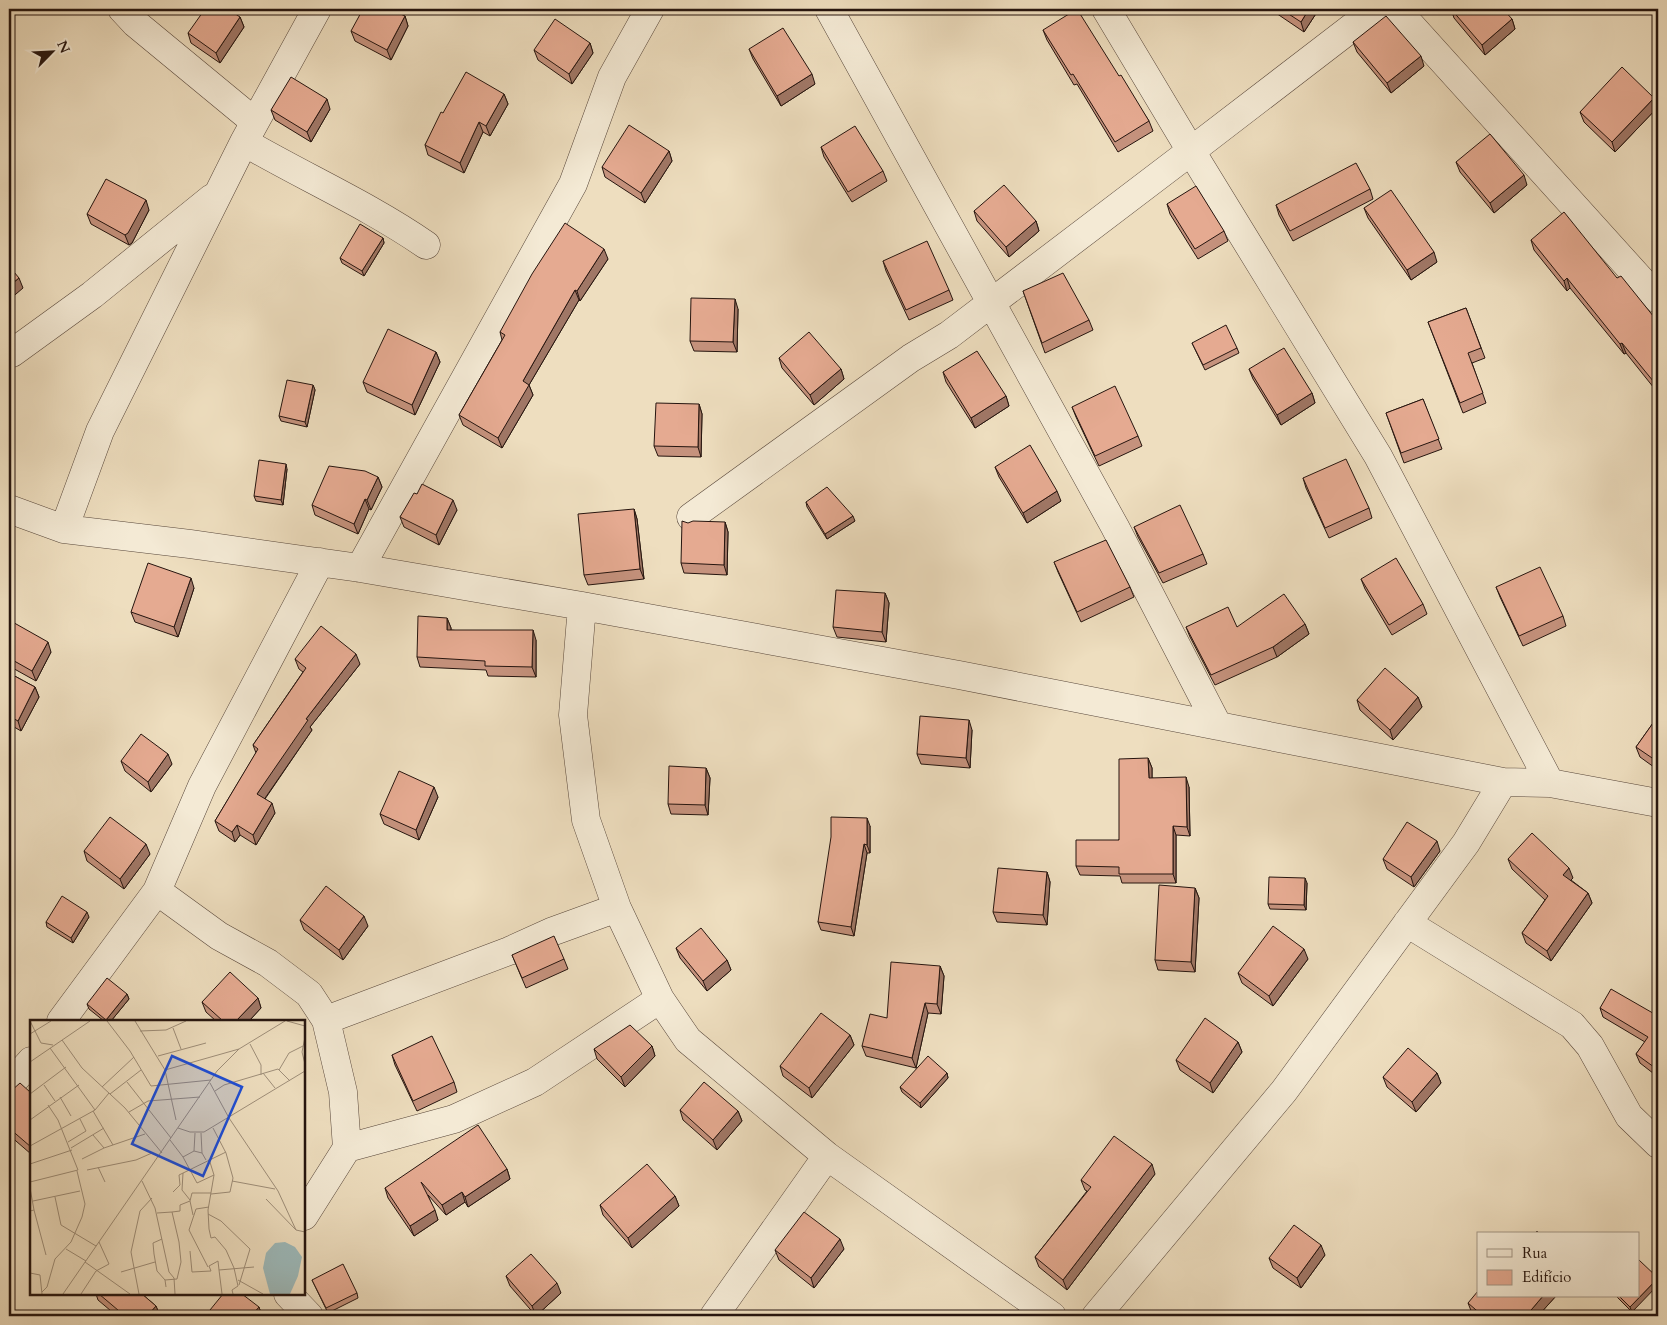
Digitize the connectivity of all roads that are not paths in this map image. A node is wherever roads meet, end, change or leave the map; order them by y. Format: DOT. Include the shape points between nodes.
graph roads {
  1 [pos="122,9"];
  2 [pos="317,9"];
  3 [pos="650,9"];
  4 [pos="830,9"];
  5 [pos="1106,9"];
  6 [pos="1376,9"];
  7 [pos="1396,9"];
  8 [pos="249,132"];
  9 [pos="1191,151"];
  10 [pos="219,192"];
  11 [pos="426,245"];
  12 [pos="1658,299"];
  13 [pos="991,303"];
  14 [pos="9,354"];
  15 [pos="9,509"];
  16 [pos="691,517"];
  17 [pos="64,529"];
  18 [pos="320,562"];
  19 [pos="360,568"];
  20 [pos="582,606"];
  21 [pos="1218,726"];
  22 [pos="1503,782"];
  23 [pos="1550,783"];
  24 [pos="1658,803"];
  25 [pos="157,891"];
  26 [pos="617,908"];
  27 [pos="1407,923"];
  28 [pos="660,999"];
  29 [pos="61,1020"];
  30 [pos="326,1020"];
  31 [pos="1658,1144"];
  32 [pos="347,1148"];
  33 [pos="827,1156"];
  34 [pos="305,1214"];
  35 [pos="714,1316"];
  36 [pos="1052,1316"];
  37 [pos="1096,1316"];
  1 -- 8 [label="street"];
  2 -- 8 [label="street"];
  3 -- 19 [label="street" via="612,77 573,184"];
  4 -- 13 [label="street"];
  5 -- 9 [label="street"];
  6 -- 9 [label="street"];
  7 -- 12 [label="street"];
  8 -- 10 [label="street"];
  8 -- 11 [label="street" via="292,170 396,225"];
  9 -- 13 [label="street"];
  9 -- 23 [label="street" via="1378,456"];
  10 -- 14 [label="street" via="92,295"];
  10 -- 17 [label="street" via="100,430"];
  13 -- 16 [label="street"];
  13 -- 21 [label="street" via="1115,527"];
  15 -- 17 [label="street"];
  17 -- 18 [label="street"];
  18 -- 19 [label="street"];
  18 -- 25 [label="street" via="202,786"];
  19 -- 20 [label="street"];
  20 -- 21 [label="street"];
  20 -- 26 [label="street" via="573,714 586,820"];
  21 -- 22 [label="street"];
  22 -- 23 [label="street"];
  22 -- 27 [label="street" via="1466,843"];
  23 -- 24 [label="street"];
  25 -- 29 [label="street"];
  25 -- 30 [label="street" via="309,994"];
  26 -- 28 [label="street"];
  26 -- 30 [label="street"];
  27 -- 31 [label="street" via="1572,1025 1590,1046 1629,1116"];
  27 -- 37 [label="street" via="1284,1091"];
  28 -- 32 [label="street" via="536,1082 454,1119"];
  28 -- 33 [label="street" via="688,1040"];
  30 -- 32 [label="street" via="343,1092"];
  32 -- 34 [label="street"];
  33 -- 35 [label="street"];
  33 -- 36 [label="street"];
}
